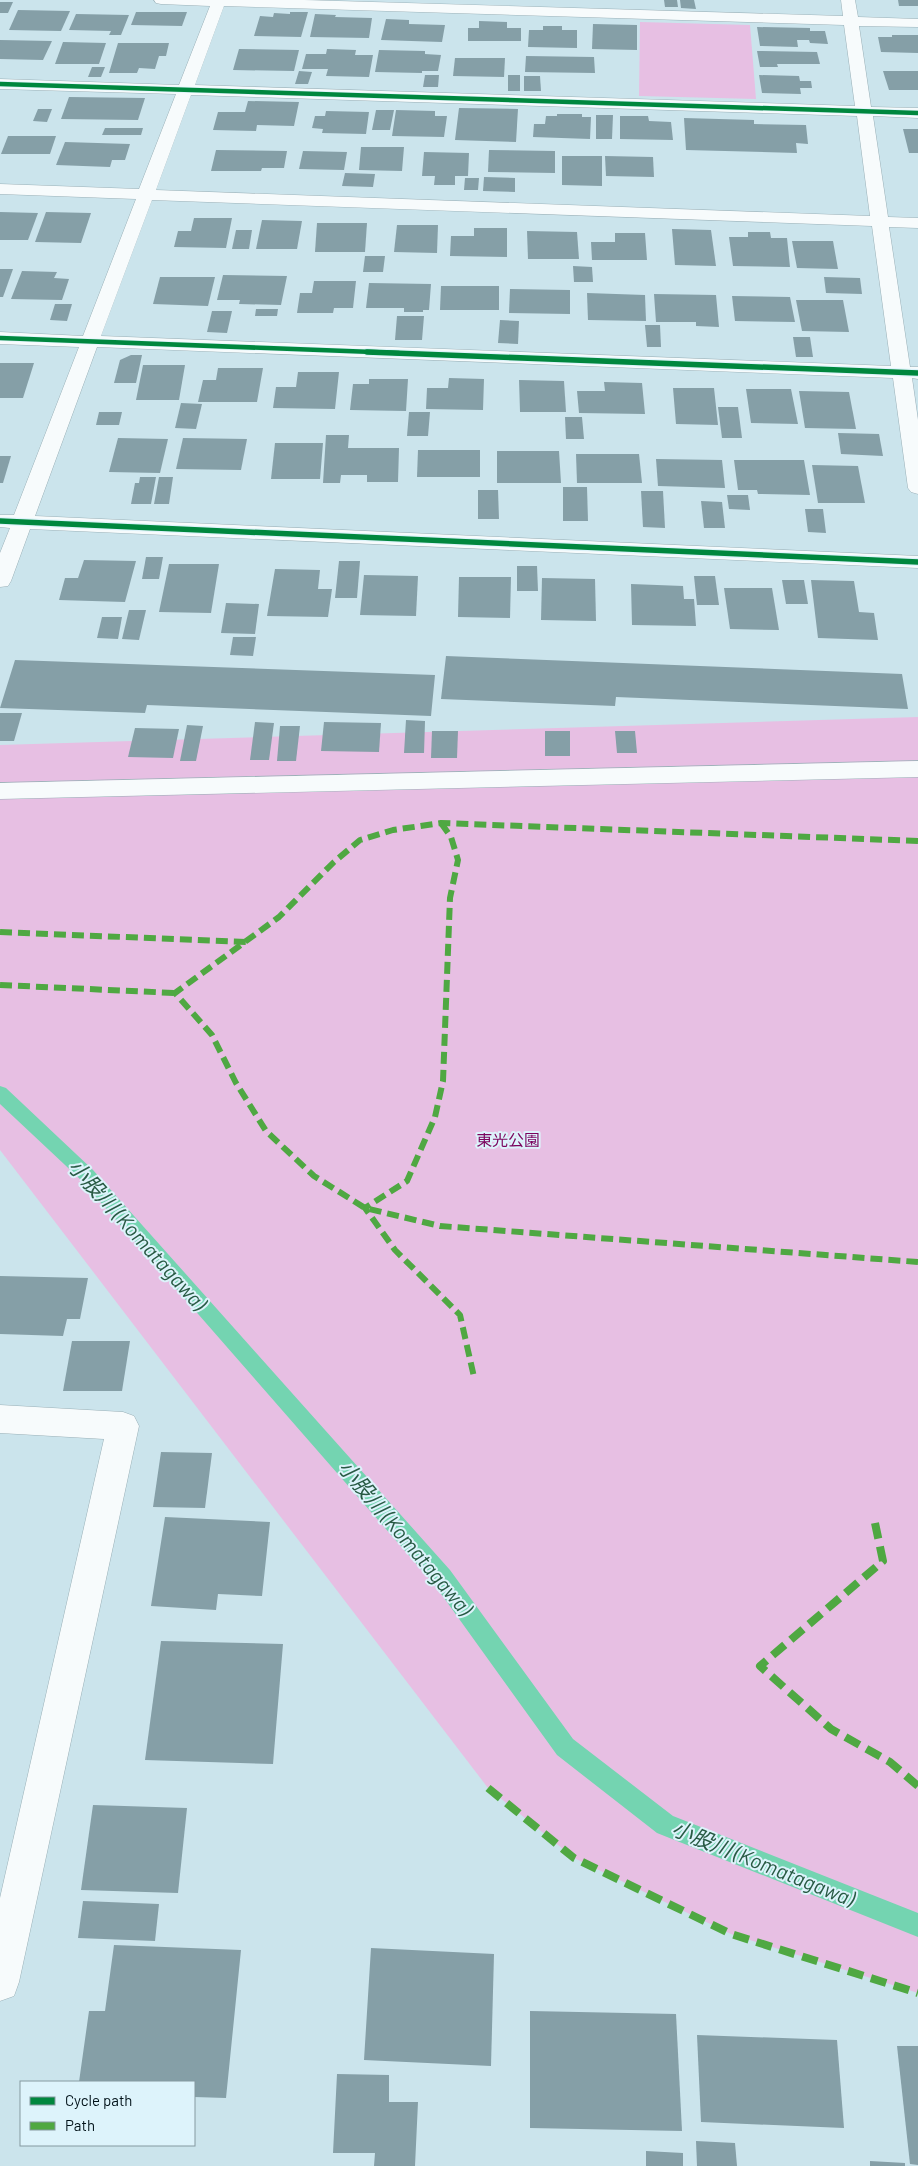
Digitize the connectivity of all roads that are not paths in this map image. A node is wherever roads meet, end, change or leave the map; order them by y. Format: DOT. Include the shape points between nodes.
graph roads {
  1 [pos="161,0"];
  2 [pos="848,0"];
  3 [pos="219,1"];
  4 [pos="851,21"];
  5 [pos="918,23"];
  6 [pos="0,84"];
  7 [pos="185,90"];
  8 [pos="864,112"];
  9 [pos="918,113"];
  10 [pos="0,189"];
  11 [pos="146,194"];
  12 [pos="879,221"];
  13 [pos="918,223"];
  14 [pos="0,338"];
  15 [pos="90,342"];
  16 [pos="909,372"];
  17 [pos="918,488"];
  18 [pos="0,521"];
  19 [pos="22,522"];
  20 [pos="918,562"];
  21 [pos="0,581"];
  22 [pos="918,768"];
  23 [pos="0,791"];
  24 [pos="0,1419"];
  25 [pos="0,1982"];
  1 -- 3 [label="street"];
  2 -- 4 [label="street"];
  3 -- 4 [label="street"];
  3 -- 7 [label="street"];
  4 -- 5 [label="street"];
  4 -- 8 [label="street"];
  6 -- 7 [label="street"];
  7 -- 8 [label="street"];
  7 -- 11 [label="street"];
  8 -- 9 [label="street"];
  8 -- 12 [label="street"];
  10 -- 11 [label="street"];
  11 -- 12 [label="street"];
  11 -- 15 [label="street"];
  12 -- 13 [label="street"];
  12 -- 16 [label="street"];
  14 -- 15 [label="street"];
  15 -- 16 [label="street"];
  15 -- 19 [label="street"];
  16 -- 17 [label="street"];
  18 -- 19 [label="street"];
  19 -- 20 [label="street"];
  19 -- 21 [label="street"];
  22 -- 23 [label="street"];
  24 -- 25 [label="street" via="123,1426"];
}
